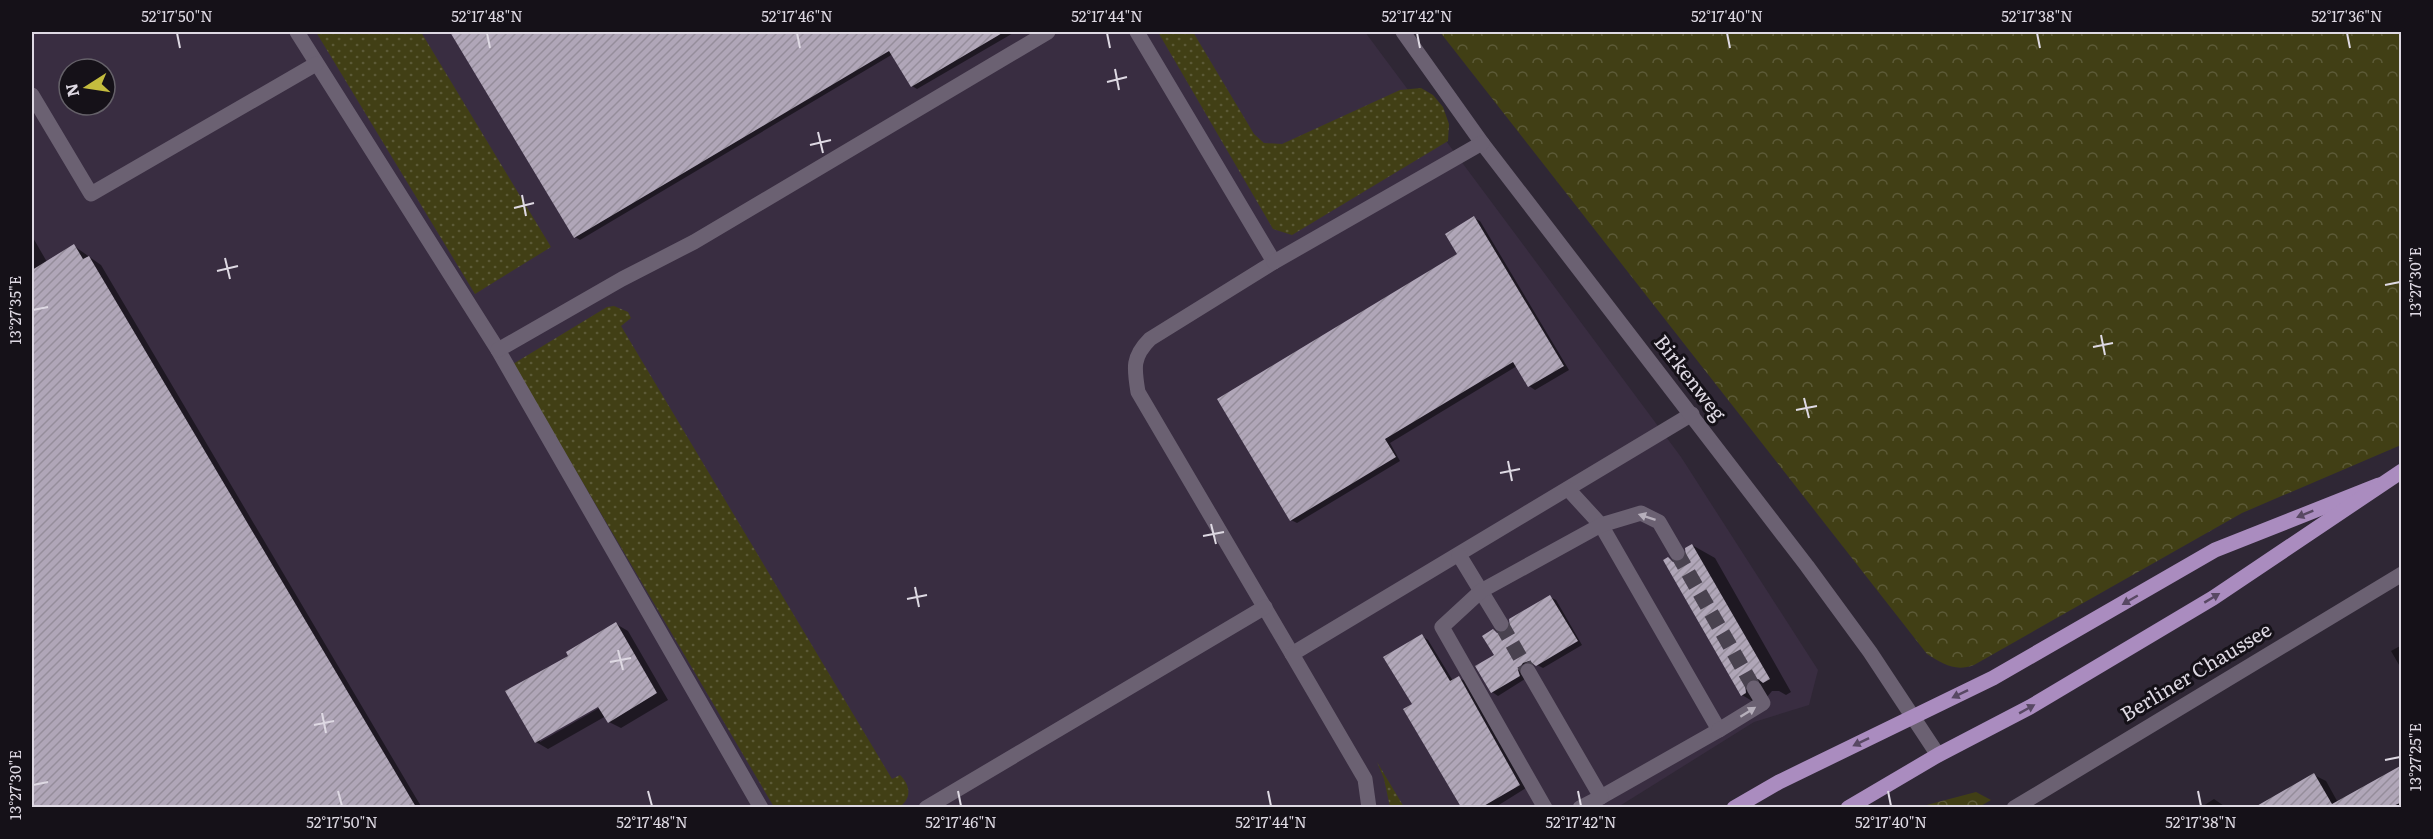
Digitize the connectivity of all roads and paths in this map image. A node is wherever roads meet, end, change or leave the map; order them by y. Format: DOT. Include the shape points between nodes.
graph roads {
  1 [pos="297,32"];
  2 [pos="1048,32"];
  3 [pos="1137,32"];
  4 [pos="1403,32"];
  5 [pos="316,64"];
  6 [pos="32,95"];
  7 [pos="1482,143"];
  8 [pos="1274,262"];
  9 [pos="498,350"];
  10 [pos="1692,414"];
  11 [pos="2402,471"];
  12 [pos="2379,485"];
  13 [pos="1568,489"];
  14 [pos="1601,525"];
  15 [pos="1677,552"];
  16 [pos="1459,555"];
  17 [pos="2402,574"];
  18 [pos="1481,591"];
  19 [pos="1265,607"];
  20 [pos="1501,624"];
  21 [pos="1292,654"];
  22 [pos="1528,671"];
  23 [pos="1754,688"];
  24 [pos="1914,716"];
  25 [pos="1719,730"];
  26 [pos="1938,755"];
  27 [pos="1600,796"];
  28 [pos="761,807"];
  29 [pos="926,807"];
  30 [pos="1369,807"];
  31 [pos="1545,807"];
  32 [pos="1580,807"];
  33 [pos="1734,807"];
  34 [pos="1848,807"];
  35 [pos="2014,807"];
  1 -- 5 [label="street"];
  2 -- 9 [label="street" via="694,242"];
  3 -- 8 [label="street"];
  4 -- 7 [label="street, Birkenweg"];
  5 -- 6 [label="street" via="91,194"];
  5 -- 9 [label="street"];
  7 -- 8 [label="street"];
  7 -- 10 [label="street, Birkenweg"];
  8 -- 19 [label="street" via="1150,339 1138,351 1135,371 1138,392 1149,413"];
  9 -- 28 [label="street"];
  10 -- 13 [label="street"];
  10 -- 24 [label="street, Birkenweg"];
  11 -- 12 [label="main road"];
  12 -- 24 [label="main road, one-way" via="2215,550 1993,678"];
  26 -- 12 [label="main road, one-way" via="2030,707 2237,583"];
  13 -- 14 [label="street"];
  13 -- 16 [label="street"];
  15 -- 14 [label="street, one-way" via="1659,522 1641,513"];
  14 -- 18 [label="street"];
  14 -- 25 [label="street"];
  16 -- 18 [label="street"];
  16 -- 21 [label="street"];
  17 -- 35 [label="street, Berliner Chaussee"];
  18 -- 20 [label="street"];
  18 -- 31 [label="street" via="1442,627"];
  19 -- 21 [label="street"];
  19 -- 29 [label="street"];
  21 -- 30 [label="street" via="1365,779"];
  22 -- 27 [label="street"];
  25 -- 23 [label="street, one-way" via="1762,703"];
  24 -- 26 [label="street, Birkenweg"];
  24 -- 33 [label="main road, one-way"];
  25 -- 27 [label="street"];
  26 -- 34 [label="main road"];
  27 -- 32 [label="street"];
}
